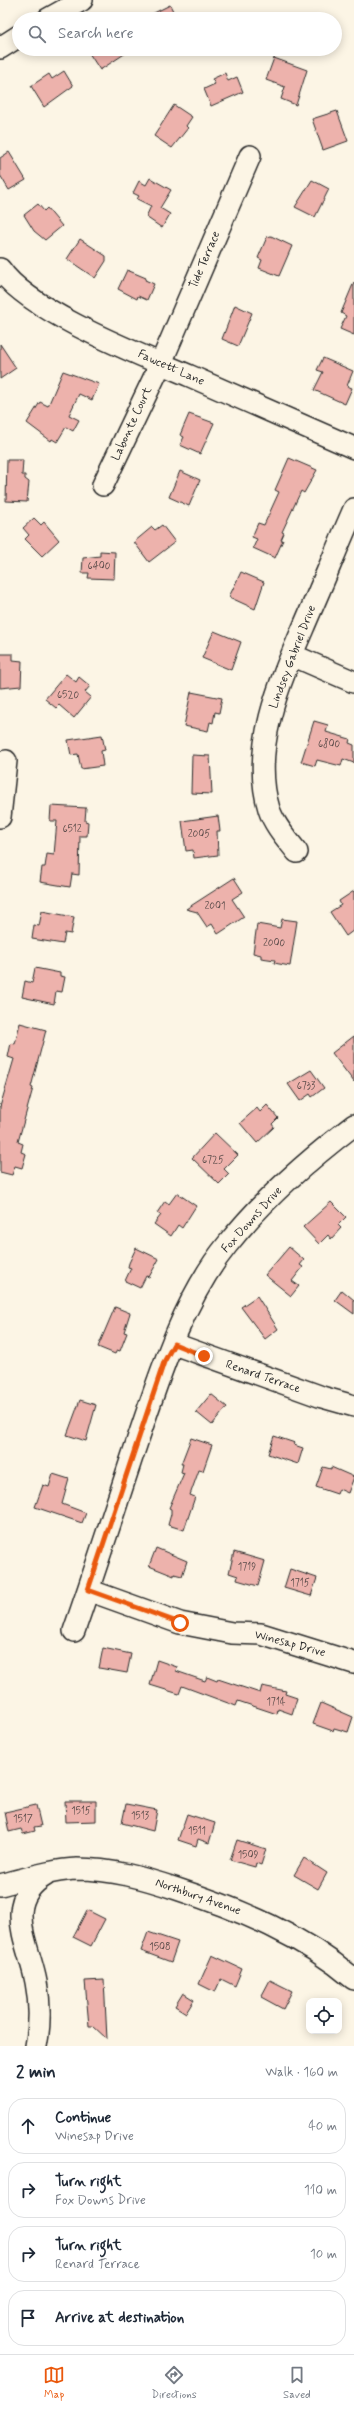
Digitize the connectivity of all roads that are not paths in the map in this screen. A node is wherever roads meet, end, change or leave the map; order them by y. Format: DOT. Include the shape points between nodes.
graph roads {
  1 [pos="82,0"];
  2 [pos="61,12"];
  3 [pos="12,40"];
  4 [pos="0,48"];
  5 [pos="250,156"];
  6 [pos="2,277"];
  7 [pos="160,363"];
  8 [pos="354,448"];
  9 [pos="103,485"];
  10 [pos="354,509"];
  11 [pos="292,655"];
  12 [pos="354,682"];
  13 [pos="6,761"];
  14 [pos="0,817"];
  15 [pos="297,852"];
  16 [pos="354,1125"];
  17 [pos="174,1344"];
  18 [pos="354,1406"];
  19 [pos="88,1590"];
  20 [pos="74,1631"];
  21 [pos="354,1663"];
  22 [pos="48,1874"];
  23 [pos="0,1886"];
  24 [pos="354,1979"];
  25 [pos="36,2046"];
  1 -- 2 [label="street"];
  3 -- 4 [label="street"];
  5 -- 7 [label="street, Tide Terrace"];
  6 -- 7 [label="street, Fawcett Lane" via="86,330"];
  7 -- 8 [label="street, Fawcett Lane"];
  7 -- 9 [label="street, Labonte Court"];
  10 -- 11 [label="street, Lindsey Gabriel Drive"];
  11 -- 12 [label="street"];
  11 -- 15 [label="street, Lindsey Gabriel Drive" via="271,714 264,776 270,811 276,824"];
  13 -- 14 [label="street"];
  16 -- 17 [label="street, Fox Downs Drive" via="317,1153 283,1184 226,1245 195,1294"];
  17 -- 18 [label="street, Renard Terrace"];
  17 -- 19 [label="street, Fox Downs Drive" via="164,1362"];
  19 -- 20 [label="street, Fox Downs Drive"];
  19 -- 21 [label="street, Winesap Drive" via="180,1623 232,1633 261,1634"];
  22 -- 23 [label="street, Northbury Avenue"];
  22 -- 24 [label="street, Northbury Avenue" via="76,1869 134,1875 230,1906 291,1935 332,1961"];
  22 -- 25 [label="street, Northbury Avenue" via="37,1880 28,1890 22,1902 20,1916 36,1982 39,2012"];
}
